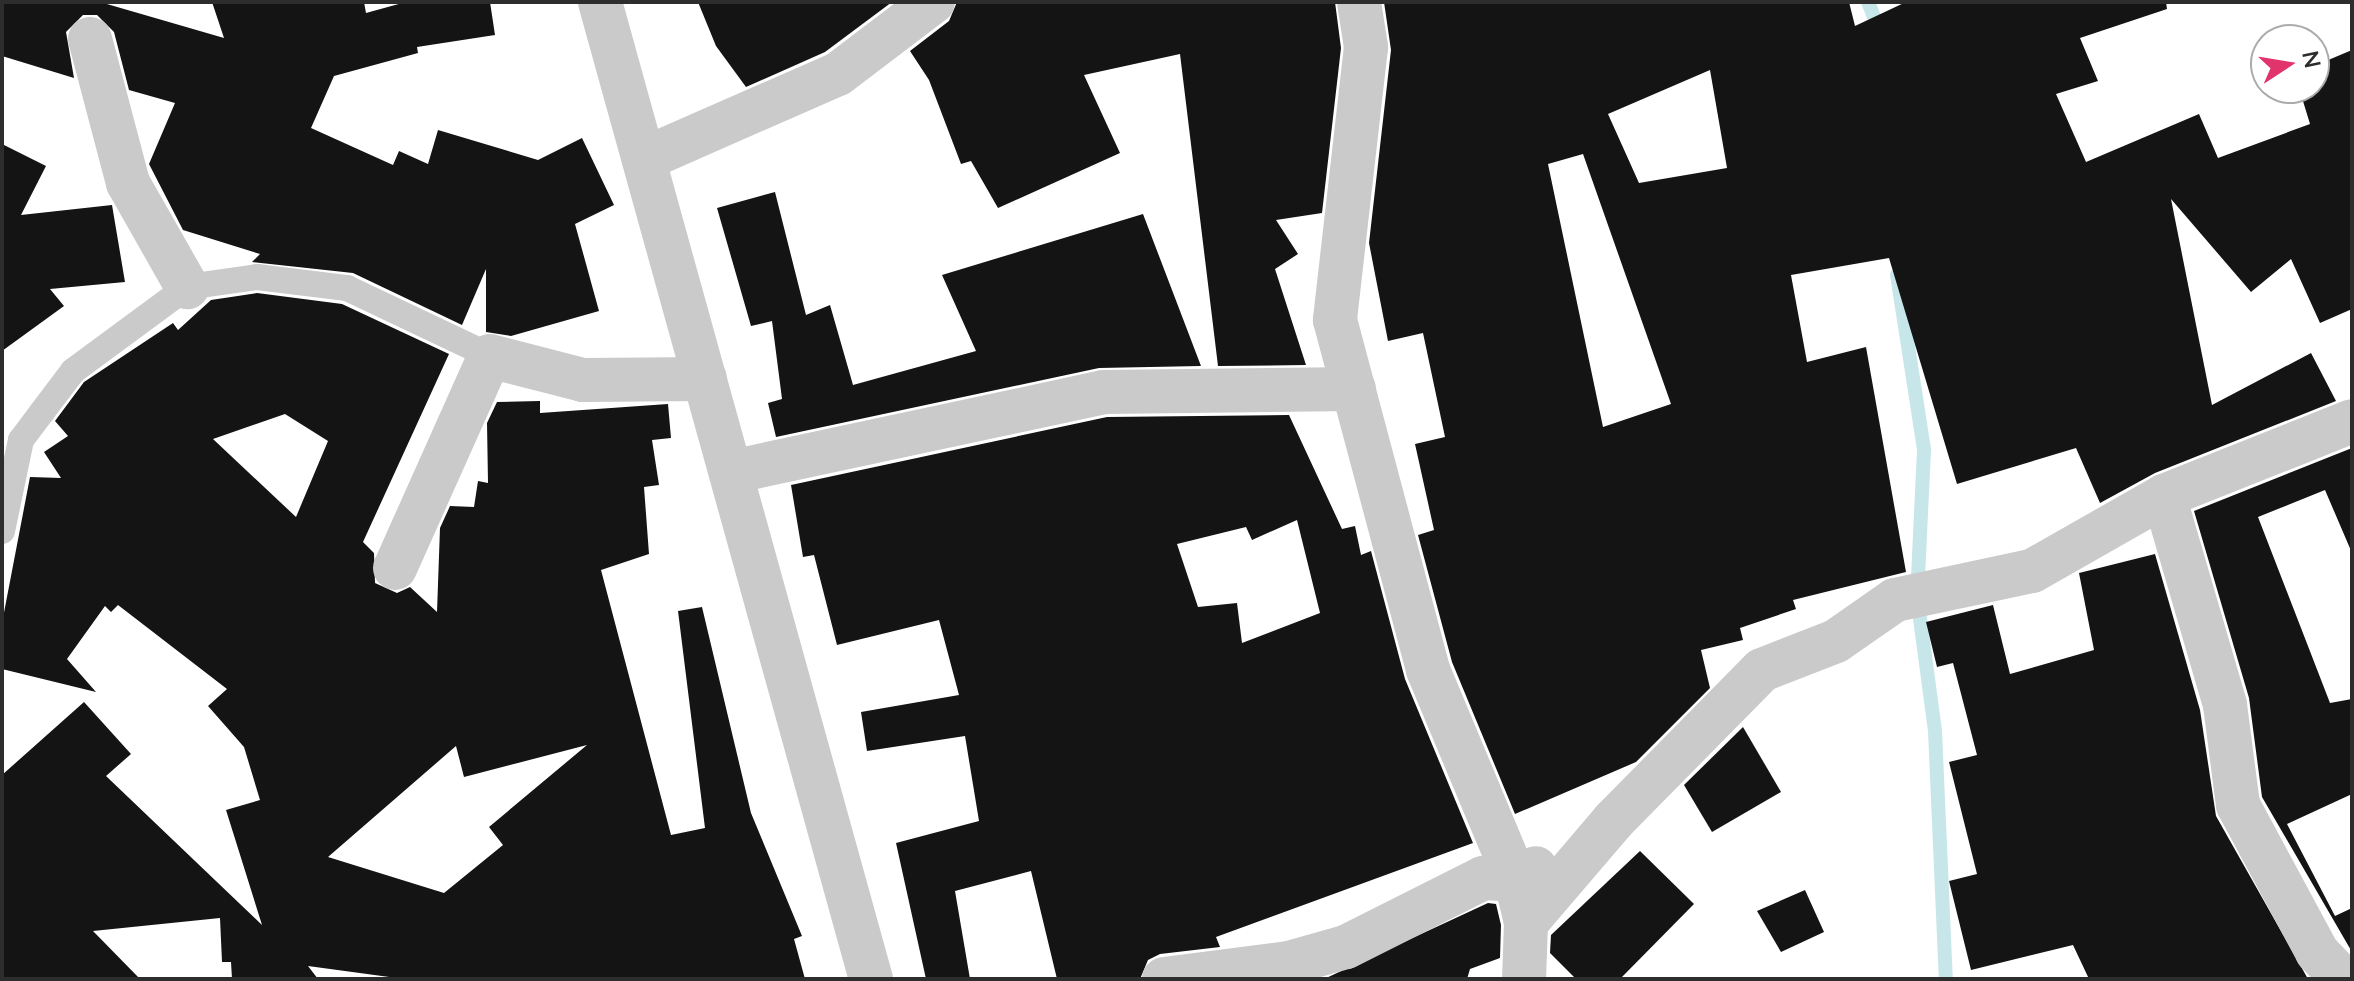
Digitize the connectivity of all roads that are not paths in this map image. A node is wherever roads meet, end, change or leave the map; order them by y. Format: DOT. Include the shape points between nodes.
graph roads {
  1 [pos="600,2"];
  2 [pos="933,2"];
  3 [pos="1359,2"];
  4 [pos="90,39"];
  5 [pos="644,159"];
  6 [pos="187,287"];
  7 [pos="490,356"];
  8 [pos="705,379"];
  9 [pos="1354,389"];
  10 [pos="2352,421"];
  11 [pos="731,472"];
  12 [pos="2164,496"];
  13 [pos="2,531"];
  14 [pos="395,568"];
  15 [pos="1613,821"];
  16 [pos="1516,880"];
  17 [pos="1526,923"];
  18 [pos="871,979"];
  19 [pos="1164,979"];
  20 [pos="1524,979"];
  21 [pos="2343,979"];
  1 -- 5 [label="street"];
  2 -- 5 [label="street" via="838,74"];
  3 -- 9 [label="street" via="1366,47 1335,320"];
  4 -- 6 [label="street" via="128,183"];
  5 -- 8 [label="street"];
  6 -- 7 [label="lane" via="257,277 347,288"];
  6 -- 13 [label="lane" via="73,371 21,440"];
  7 -- 8 [label="street" via="583,380"];
  7 -- 14 [label="street"];
  8 -- 11 [label="street"];
  9 -- 11 [label="street" via="1104,392"];
  9 -- 16 [label="street" via="1428,670"];
  10 -- 12 [label="street"];
  11 -- 18 [label="street"];
  12 -- 15 [label="street" via="2032,571 1895,600 1836,641 1762,670"];
  12 -- 21 [label="street" via="2225,705 2238,805 2317,952"];
  15 -- 16 [label="street"];
  15 -- 17 [label="street"];
  16 -- 17 [label="street"];
  16 -- 19 [label="street" via="1483,878 1346,947 1289,963"];
  17 -- 20 [label="street"];
}
